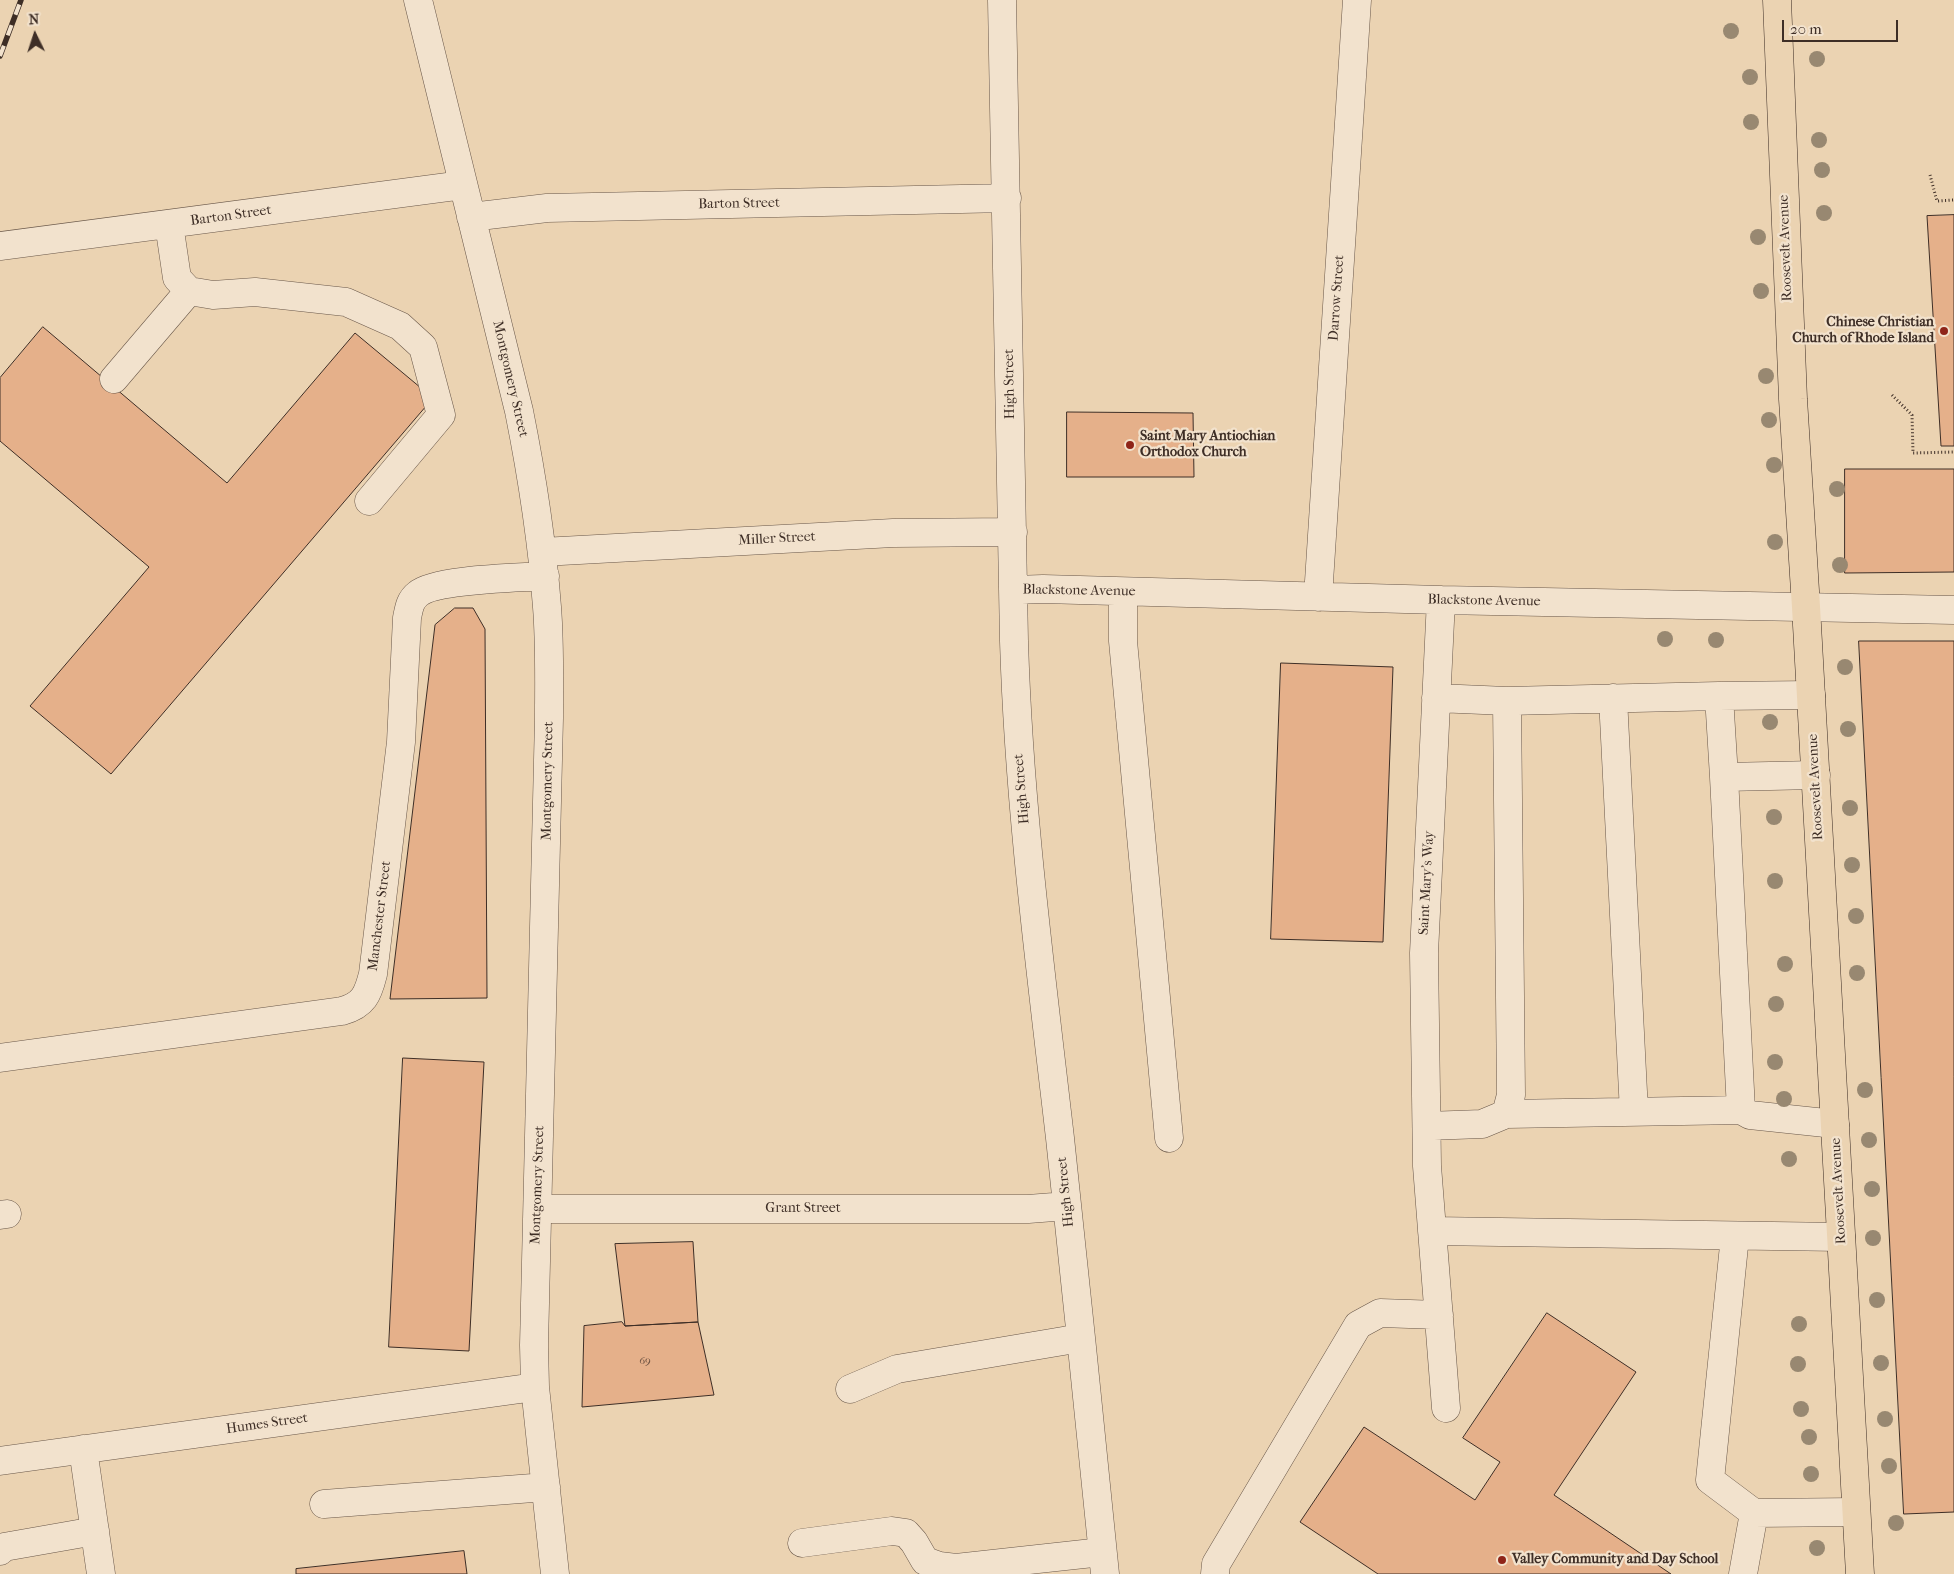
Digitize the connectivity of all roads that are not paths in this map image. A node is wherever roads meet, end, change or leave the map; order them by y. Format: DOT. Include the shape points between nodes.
graph roads {
  1 [pos="418,0"];
  2 [pos="1002,0"];
  3 [pos="1357,0"];
  4 [pos="1777,0"];
  5 [pos="463,185"];
  6 [pos="1007,198"];
  7 [pos="471,217"];
  8 [pos="169,224"];
  9 [pos="0,246"];
  10 [pos="190,291"];
  11 [pos="114,379"];
  12 [pos="369,501"];
  13 [pos="1013,532"];
  14 [pos="543,564"];
  15 [pos="1014,590"];
  16 [pos="1123,592"];
  17 [pos="1318,597"];
  18 [pos="1441,600"];
  19 [pos="1806,607"];
  20 [pos="1954,610"];
  21 [pos="1811,695"];
  22 [pos="1719,696"];
  23 [pos="1436,698"];
  24 [pos="1613,698"];
  25 [pos="1507,701"];
  26 [pos="1816,775"];
  27 [pos="1724,777"];
  28 [pos="0,1058"];
  29 [pos="1741,1110"];
  30 [pos="1634,1112"];
  31 [pos="1506,1114"];
  32 [pos="1835,1124"];
  33 [pos="1427,1126"];
  34 [pos="1169,1138"];
  35 [pos="1068,1206"];
  36 [pos="538,1209"];
  37 [pos="1432,1231"];
  38 [pos="1735,1236"];
  39 [pos="1841,1237"];
  40 [pos="1439,1315"];
  41 [pos="1081,1338"];
  42 [pos="535,1387"];
  43 [pos="850,1389"];
  44 [pos="1446,1408"];
  45 [pos="83,1449"];
  46 [pos="0,1461"];
  47 [pos="546,1487"];
  48 [pos="324,1504"];
  49 [pos="1754,1512"];
  50 [pos="1856,1512"];
  51 [pos="95,1531"];
  52 [pos="802,1544"];
  53 [pos="0,1551"];
  54 [pos="1104,1563"];
  55 [pos="102,1574"];
  56 [pos="555,1574"];
  57 [pos="1215,1574"];
  58 [pos="1743,1574"];
  59 [pos="1860,1574"];
  1 -- 5 [label="street, Montgomery Street"];
  2 -- 6 [label="street, High Street"];
  3 -- 17 [label="street, Darrow Street"];
  4 -- 19 [label="main road, Roosevelt Avenue" via="1792,390"];
  5 -- 7 [label="street, Montgomery Street"];
  5 -- 8 [label="street, Barton Street"];
  6 -- 7 [label="street, Barton Street" via="547,208"];
  6 -- 13 [label="street, High Street"];
  7 -- 14 [label="street, Montgomery Street" via="519,411"];
  8 -- 9 [label="street, Barton Street"];
  8 -- 10 [label="street" via="178,278"];
  10 -- 11 [label="street"];
  10 -- 12 [label="street" via="212,295 255,292 346,302 400,326 423,347 441,415"];
  13 -- 14 [label="street, Miller Street" via="893,533"];
  13 -- 15 [label="street, High Street"];
  14 -- 28 [label="street, Manchester Street" via="430,587 410,603 401,742 373,974 365,997 355,1008"];
  14 -- 36 [label="street, Montgomery Street" via="549,650 549,718"];
  15 -- 16 [label="street, Blackstone Avenue"];
  15 -- 35 [label="street, High Street" via="1022,792"];
  16 -- 17 [label="street, Blackstone Avenue"];
  16 -- 34 [label="street" via="1123,642"];
  17 -- 18 [label="street, Blackstone Avenue"];
  18 -- 19 [label="street, Blackstone Avenue"];
  18 -- 23 [label="street, Saint Mary's Way"];
  19 -- 20 [label="street, Blackstone Avenue"];
  19 -- 21 [label="main road, Roosevelt Avenue"];
  21 -- 22 [label="street"];
  21 -- 26 [label="main road, Roosevelt Avenue"];
  22 -- 24 [label="street"];
  22 -- 27 [label="street"];
  23 -- 25 [label="street"];
  23 -- 33 [label="street, Saint Mary's Way" via="1424,953"];
  24 -- 25 [label="street"];
  24 -- 30 [label="street"];
  25 -- 31 [label="street" via="1510,1095"];
  26 -- 27 [label="street"];
  26 -- 32 [label="main road, Roosevelt Avenue"];
  27 -- 29 [label="street"];
  29 -- 30 [label="street"];
  29 -- 32 [label="street" via="1750,1115"];
  30 -- 31 [label="street"];
  31 -- 33 [label="street" via="1482,1124"];
  32 -- 39 [label="main road, Roosevelt Avenue"];
  33 -- 37 [label="street, Saint Mary's Way"];
  35 -- 36 [label="street, Grant Street" via="1028,1209"];
  35 -- 41 [label="street, High Street"];
  36 -- 42 [label="street, Montgomery Street"];
  37 -- 38 [label="street"];
  37 -- 40 [label="street, Saint Mary's Way"];
  38 -- 39 [label="street"];
  38 -- 49 [label="street" via="1710,1480"];
  39 -- 50 [label="main road, Roosevelt Avenue"];
  40 -- 44 [label="street, Saint Mary's Way"];
  40 -- 57 [label="street" via="1380,1313 1358,1325 1216,1564"];
  41 -- 43 [label="street" via="897,1368"];
  41 -- 54 [label="street, High Street"];
  42 -- 45 [label="street, Humes Street"];
  42 -- 47 [label="street, Montgomery Street"];
  45 -- 46 [label="street, Humes Street"];
  45 -- 51 [label="street"];
  47 -- 48 [label="street"];
  47 -- 56 [label="street, Montgomery Street"];
  49 -- 50 [label="street"];
  49 -- 58 [label="street"];
  50 -- 59 [label="main road, Roosevelt Avenue"];
  51 -- 53 [label="street" via="4,1547"];
  51 -- 55 [label="street"];
  52 -- 54 [label="street" via="892,1531 906,1533 925,1561 939,1566"];
}
